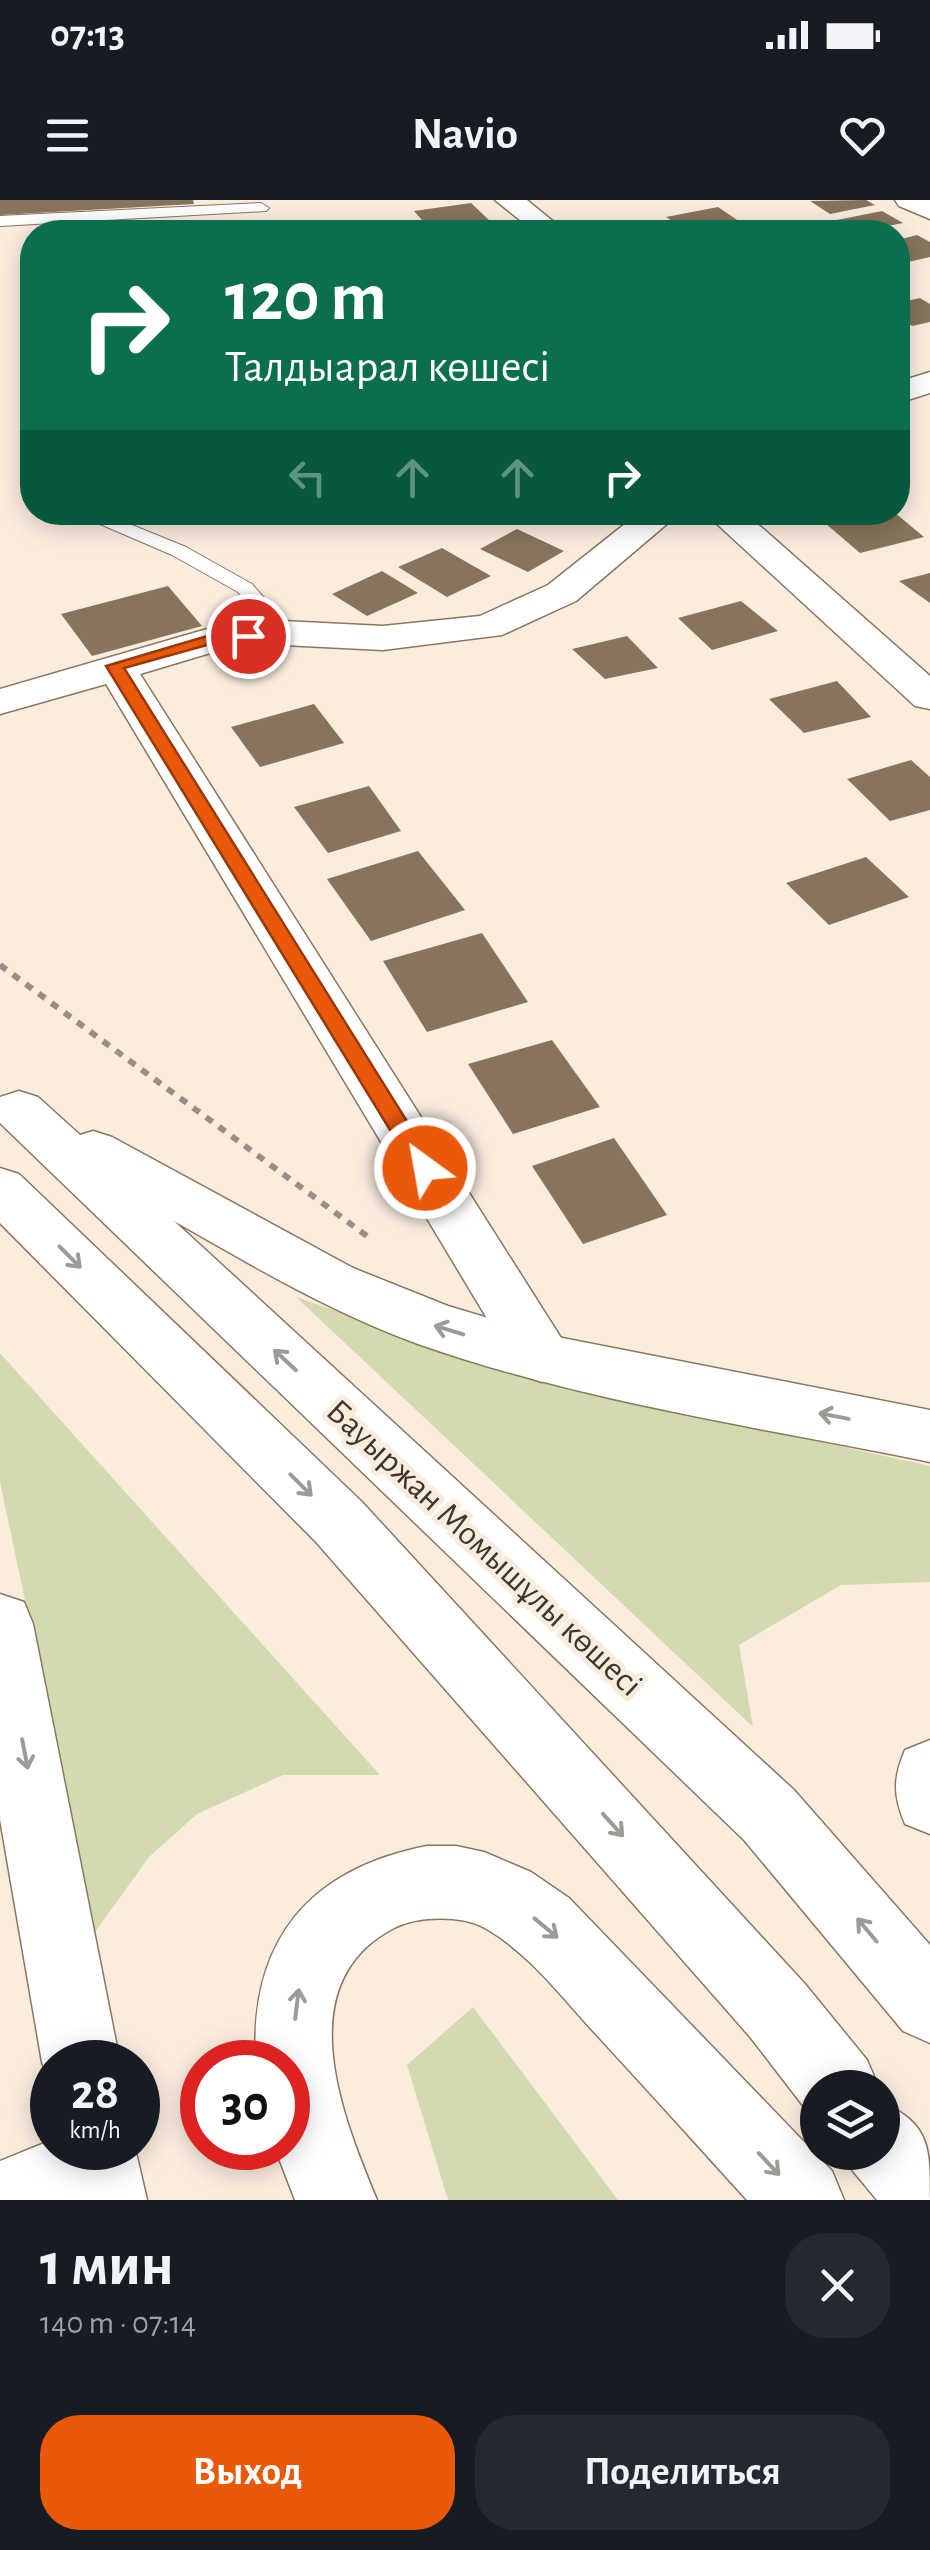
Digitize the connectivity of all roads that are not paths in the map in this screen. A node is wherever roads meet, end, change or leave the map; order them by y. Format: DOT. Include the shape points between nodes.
graph roads {
  1 [pos="509,200"];
  2 [pos="909,200"];
  3 [pos="261,208"];
  4 [pos="930,211"];
  5 [pos="0,220"];
  6 [pos="536,220"];
  7 [pos="114,525"];
  8 [pos="647,525"];
  9 [pos="737,525"];
  10 [pos="283,634"];
  11 [pos="114,666"];
  12 [pos="930,697"];
  13 [pos="0,702"];
  14 [pos="10,1102"];
  15 [pos="0,1189"];
  16 [pos="542,1358"];
  17 [pos="930,1436"];
  18 [pos="0,1624"];
  19 [pos="930,1774"];
  20 [pos="930,1798"];
  21 [pos="930,2004"];
  22 [pos="77,2040"];
  23 [pos="825,2070"];
  24 [pos="900,2164"];
  25 [pos="99,2170"];
  26 [pos="5,2200"];
  27 [pos="336,2200"];
  28 [pos="803,2200"];
  29 [pos="929,2200"];
  1 -- 6 [label="main road"];
  2 -- 4 [label="main road"];
  3 -- 5 [label="lane"];
  7 -- 10 [label="lane" via="245,588"];
  8 -- 10 [label="main road" via="562,593 488,627 383,638"];
  9 -- 12 [label="main road"];
  10 -- 11 [label="main road" via="214,638"];
  11 -- 13 [label="main road"];
  11 -- 16 [label="main road"];
  16 -- 14 [label="main road, one-way" via="434,1326 332,1284"];
  21 -- 14 [label="main road, Бауыржан Момышұлы көшесі, one-way" via="769,1814"];
  15 -- 23 [label="main road, one-way" via="339,1522"];
  17 -- 16 [label="main road, one-way"];
  18 -- 22 [label="main road, one-way"];
  19 -- 20 [label="main road"];
  24 -- 29 [label="main road"];
  25 -- 26 [label="main road"];
  27 -- 28 [label="main road, one-way" via="298,2086 294,2024 300,1982 318,1942 354,1906 398,1888 438,1882 481,1888 520,1906 560,1939"];
}
